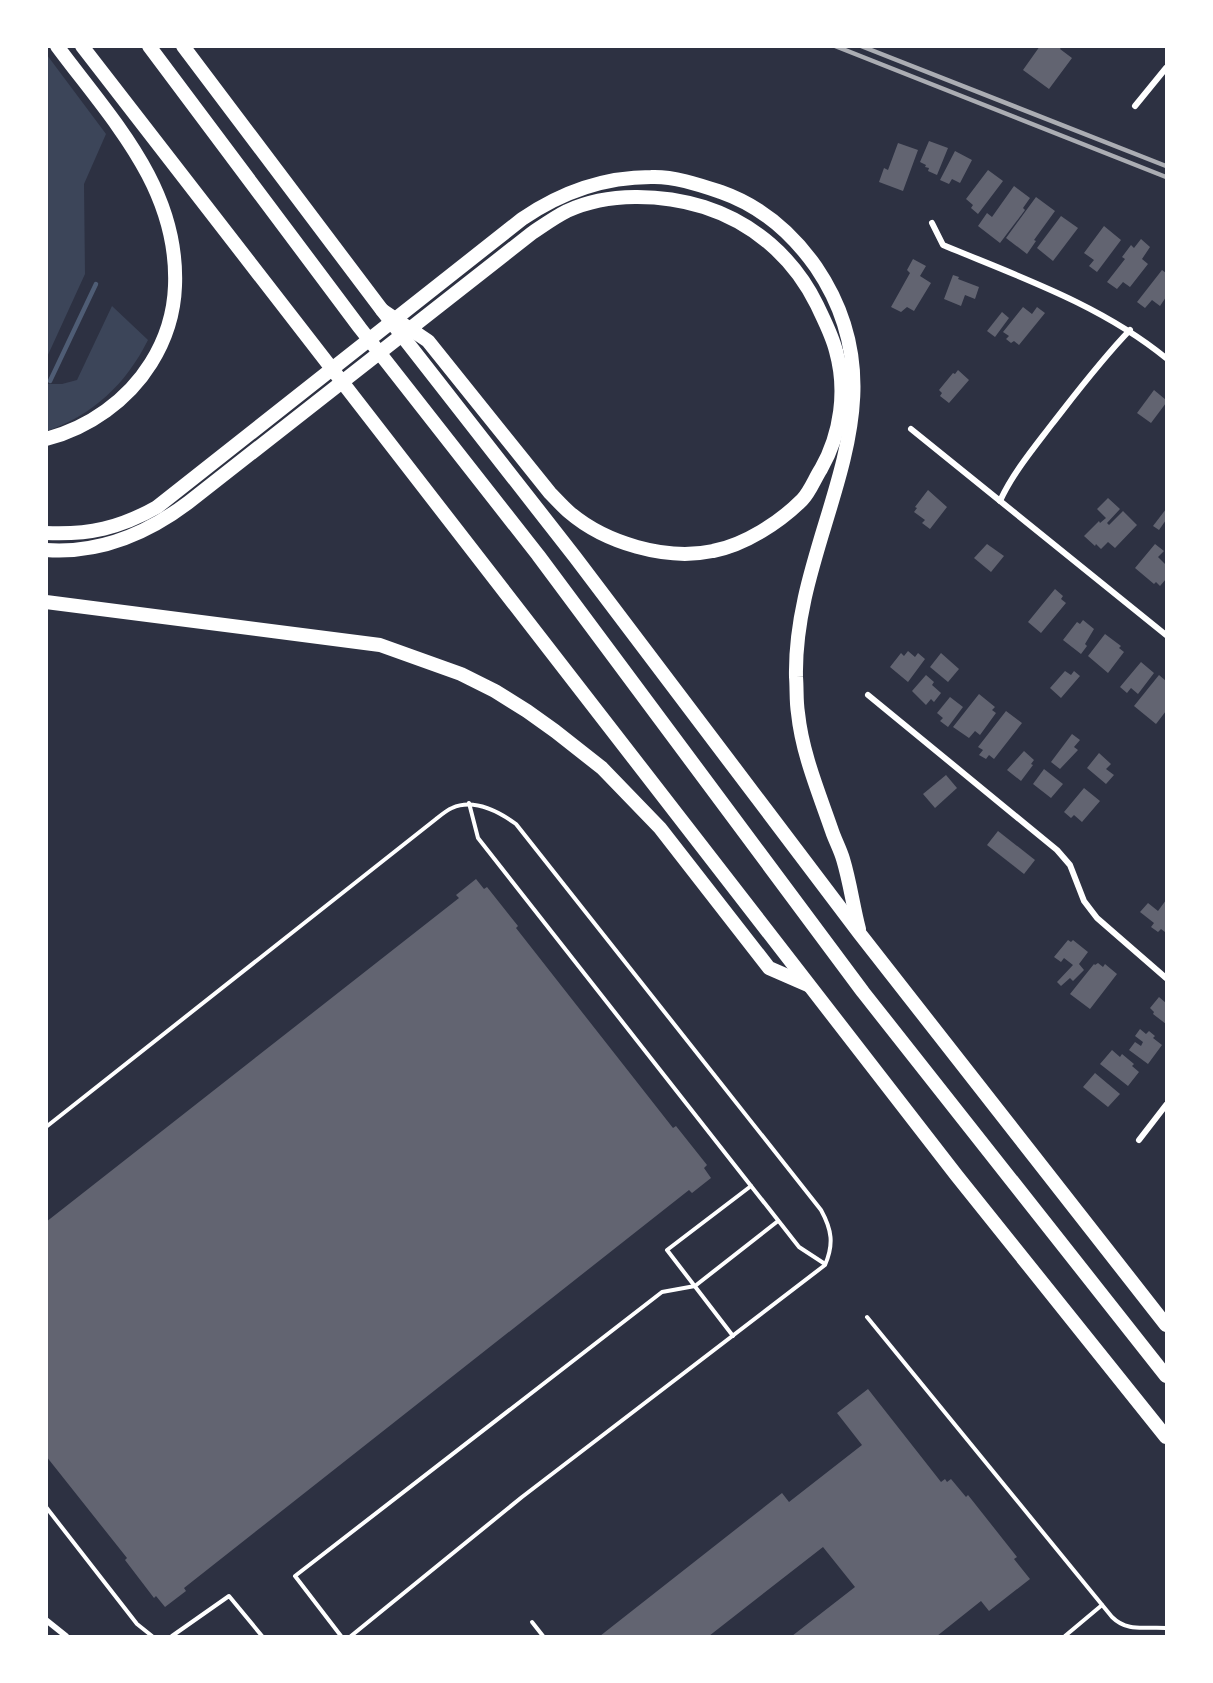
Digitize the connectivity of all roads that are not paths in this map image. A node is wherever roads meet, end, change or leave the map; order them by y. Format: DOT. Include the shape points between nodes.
graph roads {
  1 [pos="57,46"];
  2 [pos="82,46"];
  3 [pos="149,46"];
  4 [pos="183,46"];
  5 [pos="1167,68"];
  6 [pos="1135,106"];
  7 [pos="932,223"];
  8 [pos="382,310"];
  9 [pos="1130,330"];
  10 [pos="1167,358"];
  11 [pos="911,429"];
  12 [pos="46,439"];
  13 [pos="1000,501"];
  14 [pos="46,533"];
  15 [pos="46,550"];
  16 [pos="46,602"];
  17 [pos="1167,635"];
  18 [pos="868,695"];
  19 [pos="469,803"];
  20 [pos="860,934"];
  21 [pos="1167,978"];
  22 [pos="810,986"];
  23 [pos="1167,1105"];
  24 [pos="46,1127"];
  25 [pos="1138,1140"];
  26 [pos="751,1186"];
  27 [pos="778,1221"];
  28 [pos="825,1265"];
  29 [pos="694,1286"];
  30 [pos="867,1317"];
  31 [pos="1167,1324"];
  32 [pos="733,1336"];
  33 [pos="1167,1376"];
  34 [pos="1167,1437"];
  35 [pos="46,1507"];
  36 [pos="1102,1605"];
  37 [pos="46,1620"];
  38 [pos="532,1622"];
  39 [pos="1167,1628"];
  40 [pos="66,1636"];
  41 [pos="152,1636"];
  42 [pos="172,1636"];
  43 [pos="262,1636"];
  44 [pos="341,1636"];
  45 [pos="351,1636"];
  46 [pos="543,1636"];
  47 [pos="1065,1636"];
  1 -- 12 [label="highway" via="153,181 166,213 176,271 169,325 145,373 104,412 80,428"];
  2 -- 22 [label="highway"];
  3 -- 33 [label="highway" via="360,328 538,555 862,992"];
  4 -- 8 [label="highway"];
  5 -- 6 [label="street"];
  7 -- 9 [label="street" via="943,245 1062,295"];
  8 -- 15 [label="highway" via="428,341 570,513 608,537 646,550 686,554 714,551 754,536 804,498 837,432 841,408 836,352 810,290 783,254 751,228 724,213 654,197 620,198 567,211 532,233 189,502 166,520 96,546"];
  8 -- 20 [label="highway" via="575,557"];
  9 -- 10 [label="street"];
  9 -- 13 [label="street" via="1096,367 1025,459"];
  11 -- 13 [label="street"];
  13 -- 17 [label="street"];
  14 -- 20 [label="highway" via="86,532 123,524 157,507 542,205 608,181 653,176 697,185 753,206 796,241 826,282 852,351 854,398 848,440 806,590 796,667 798,714 808,760 843,858"];
  16 -- 22 [label="highway" via="380,645 461,674 527,711 602,768 660,828 770,968"];
  18 -- 21 [label="street" via="1057,850 1070,865 1084,901 1097,918"];
  19 -- 24 [label="lane" via="436,819"];
  19 -- 26 [label="lane" via="478,838"];
  19 -- 28 [label="lane" via="501,813 516,824 821,1210 832,1236"];
  20 -- 31 [label="highway"];
  22 -- 34 [label="highway"];
  23 -- 25 [label="street"];
  26 -- 27 [label="lane"];
  26 -- 29 [label="lane" via="667,1250"];
  27 -- 28 [label="lane" via="799,1247"];
  27 -- 29 [label="lane"];
  28 -- 32 [label="lane"];
  29 -- 32 [label="lane"];
  29 -- 44 [label="lane" via="662,1292 295,1576"];
  30 -- 36 [label="lane"];
  32 -- 45 [label="lane" via="522,1497"];
  35 -- 41 [label="lane" via="137,1624"];
  36 -- 39 [label="lane" via="1119,1624 1139,1629"];
  36 -- 47 [label="lane"];
  37 -- 40 [label="street"];
  38 -- 46 [label="lane"];
  42 -- 43 [label="lane" via="229,1596"];
}
